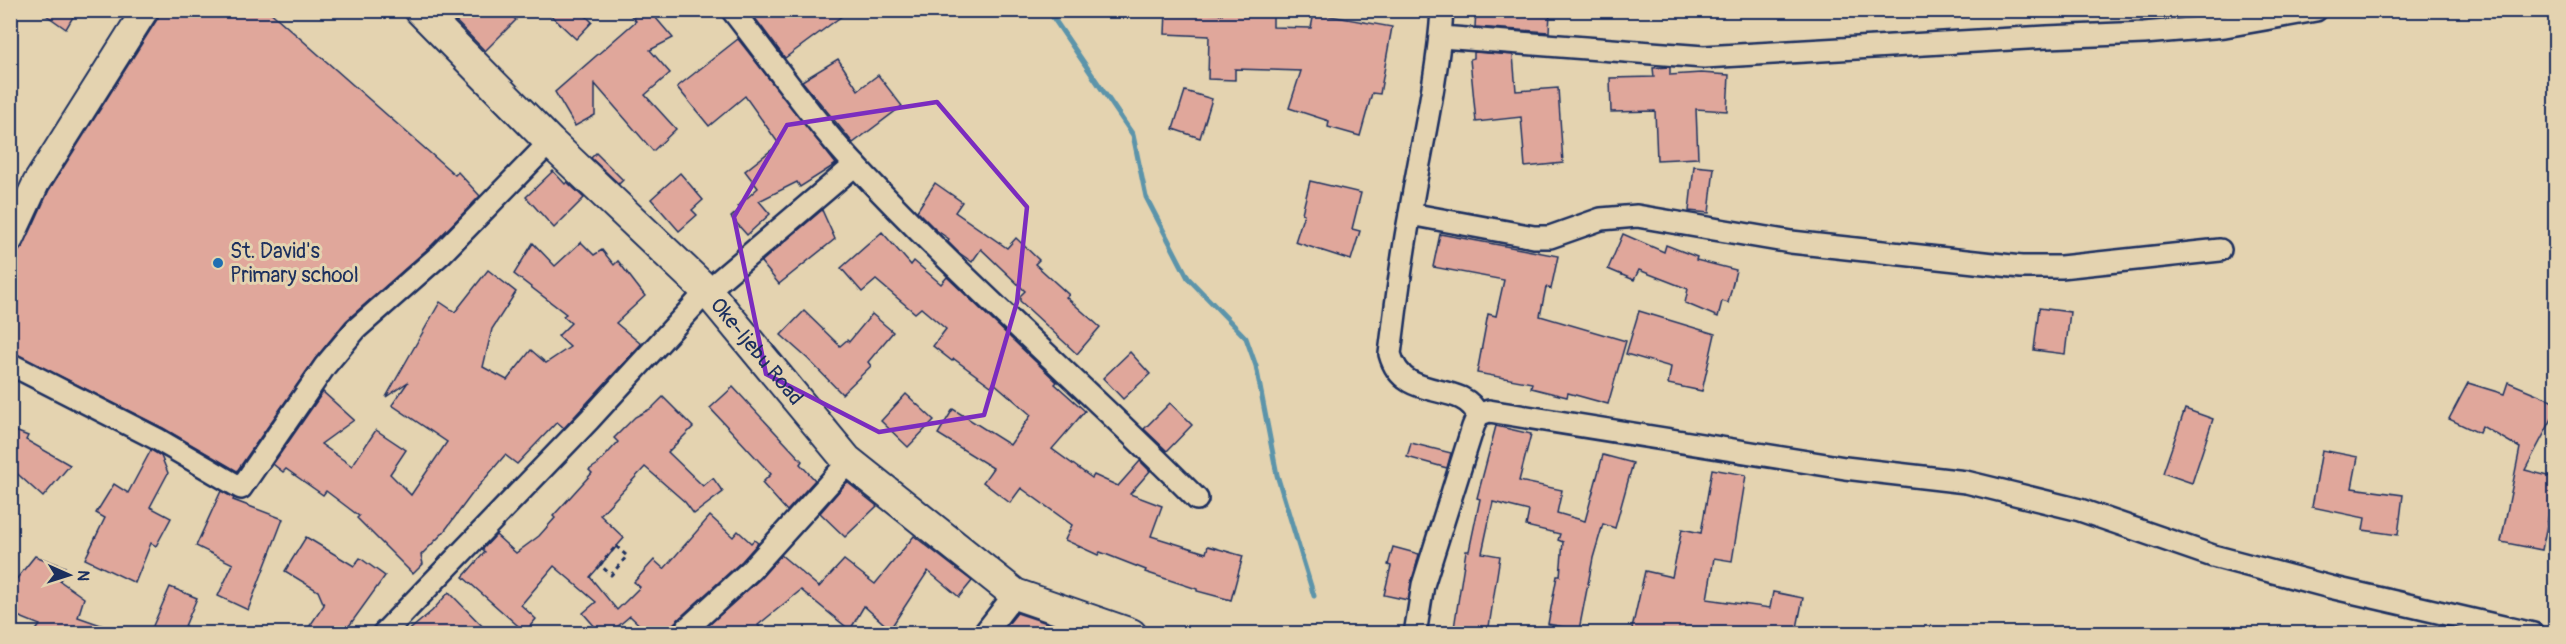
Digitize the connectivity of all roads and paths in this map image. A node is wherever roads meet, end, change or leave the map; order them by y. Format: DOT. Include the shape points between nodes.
graph roads {
  1 [pos="145,10"];
  2 [pos="420,10"];
  3 [pos="732,10"];
  4 [pos="1442,10"];
  5 [pos="2316,10"];
  6 [pos="1441,37"];
  7 [pos="550,142"];
  8 [pos="855,165"];
  9 [pos="1410,214"];
  10 [pos="10,239"];
  11 [pos="2220,250"];
  12 [pos="707,291"];
  13 [pos="10,364"];
  14 [pos="1478,415"];
  15 [pos="847,460"];
  16 [pos="1197,499"];
  17 [pos="627,556"];
  18 [pos="1015,594"];
  19 [pos="383,633"];
  20 [pos="681,633"];
  21 [pos="984,633"];
  22 [pos="1131,633"];
  23 [pos="1415,633"];
  24 [pos="2533,633"];
  1 -- 10 [label="street" via="36,183"];
  2 -- 7 [label="main road, Oke-Ijebu Road"];
  3 -- 8 [label="street"];
  4 -- 6 [label="street"];
  5 -- 6 [label="street" via="2225,26 2144,33 1704,57"];
  6 -- 9 [label="street"];
  7 -- 12 [label="main road, Oke-Ijebu Road"];
  7 -- 13 [label="street" via="441,254 356,328 241,488 157,439"];
  8 -- 12 [label="street"];
  8 -- 16 [label="street" via="931,244"];
  9 -- 11 [label="street" via="1534,237 1550,237 1601,219 1637,216 1791,242 2021,267 2061,267"];
  9 -- 14 [label="street" via="1390,354 1393,365 1400,376 1418,387 1473,404"];
  12 -- 15 [label="main road, Oke-Ijebu Road"];
  12 -- 19 [label="street" via="589,420"];
  14 -- 23 [label="street" via="1423,585"];
  14 -- 24 [label="street" via="1490,411 1845,468 1966,483 2080,510 2224,559"];
  15 -- 18 [label="main road, Oke-Ijebu Road"];
  15 -- 20 [label="street" via="751,570"];
  17 -- 17 [label="path" via="612,574 600,565 616,546"];
  18 -- 21 [label="street"];
  18 -- 22 [label="main road, Oke-Ijebu Road"];
}
